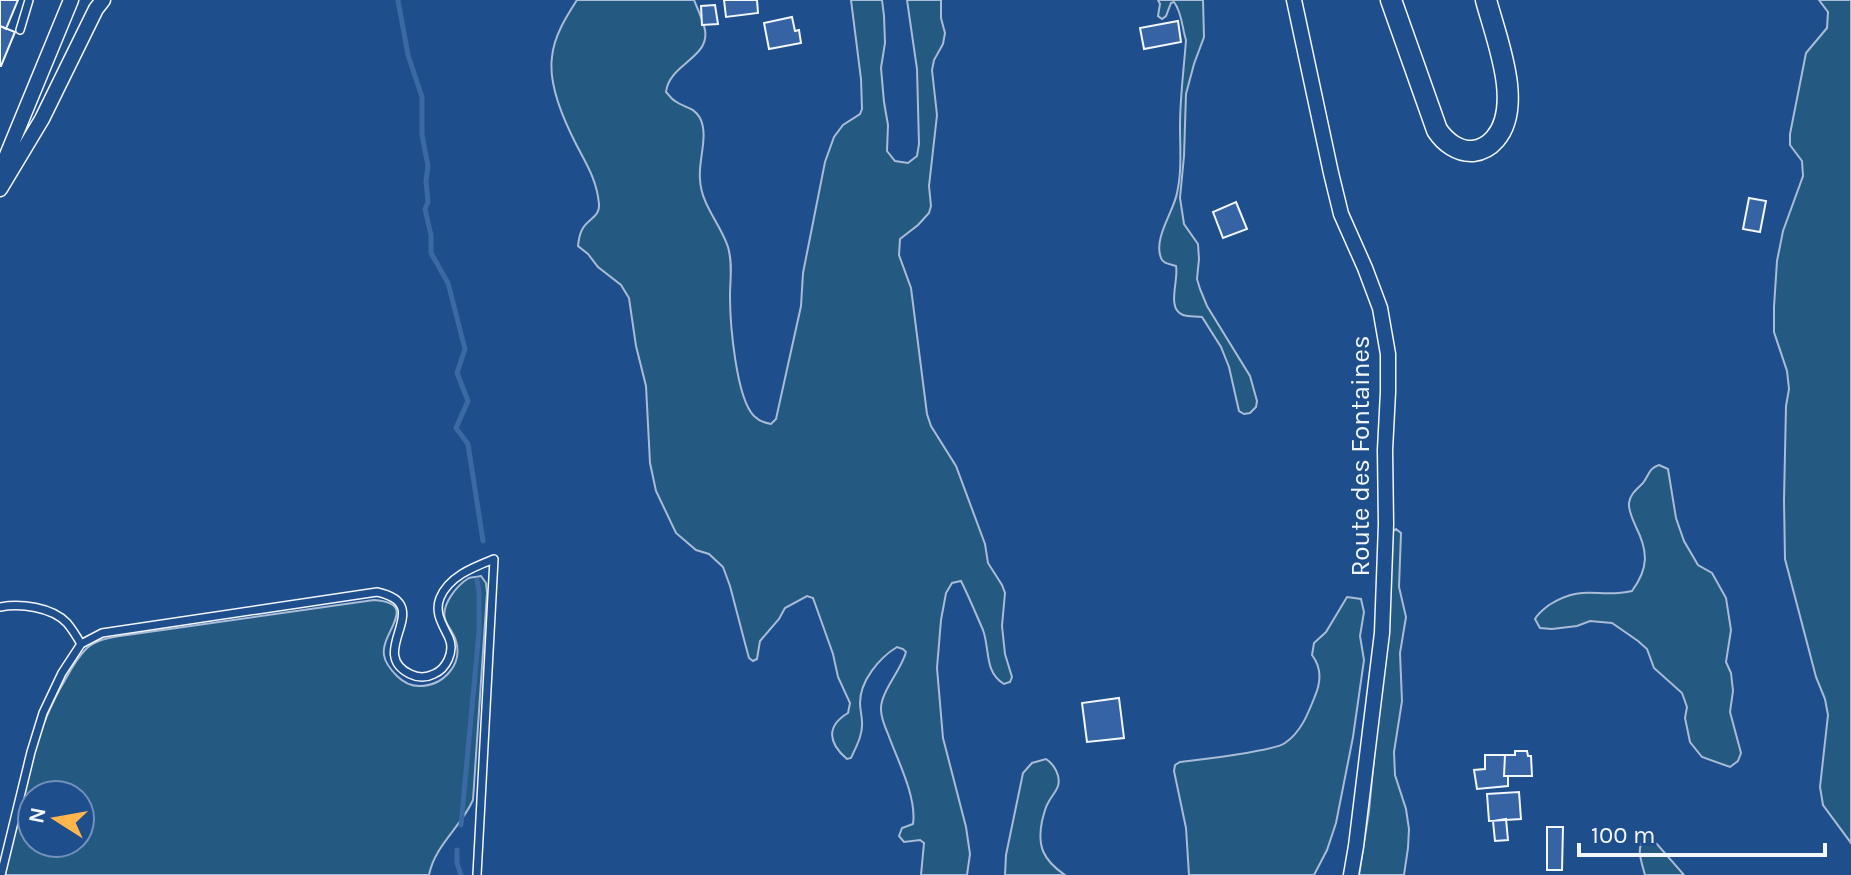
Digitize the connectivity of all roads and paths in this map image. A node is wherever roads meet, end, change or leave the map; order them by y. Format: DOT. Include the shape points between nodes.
graph roads {
  1 [pos="29,0"];
  2 [pos="71,0"];
  3 [pos="103,0"];
  4 [pos="1294,0"];
  5 [pos="1391,0"];
  6 [pos="1486,0"];
  7 [pos="20,30"];
  8 [pos="0,172"];
  9 [pos="0,189"];
  10 [pos="0,607"];
  11 [pos="81,644"];
  12 [pos="1,875"];
  13 [pos="477,875"];
  14 [pos="1351,875"];
  1 -- 7 [label="lane"];
  2 -- 8 [label="street"];
  3 -- 9 [label="street"];
  4 -- 14 [label="street, Route des Fontaines" via="1341,214 1380,308 1388,354 1382,633"];
  5 -- 6 [label="main road" via="1437,130 1449,143 1469,151 1494,140 1508,106"];
  10 -- 11 [label="lane" via="40,609 65,621"];
  11 -- 12 [label="lane" via="43,713"];
  11 -- 13 [label="lane" via="102,633 377,592 391,595 401,605 404,617 394,653 400,666 418,678 430,676 449,658 451,642 438,612 445,589 463,572 494,559"];
}
